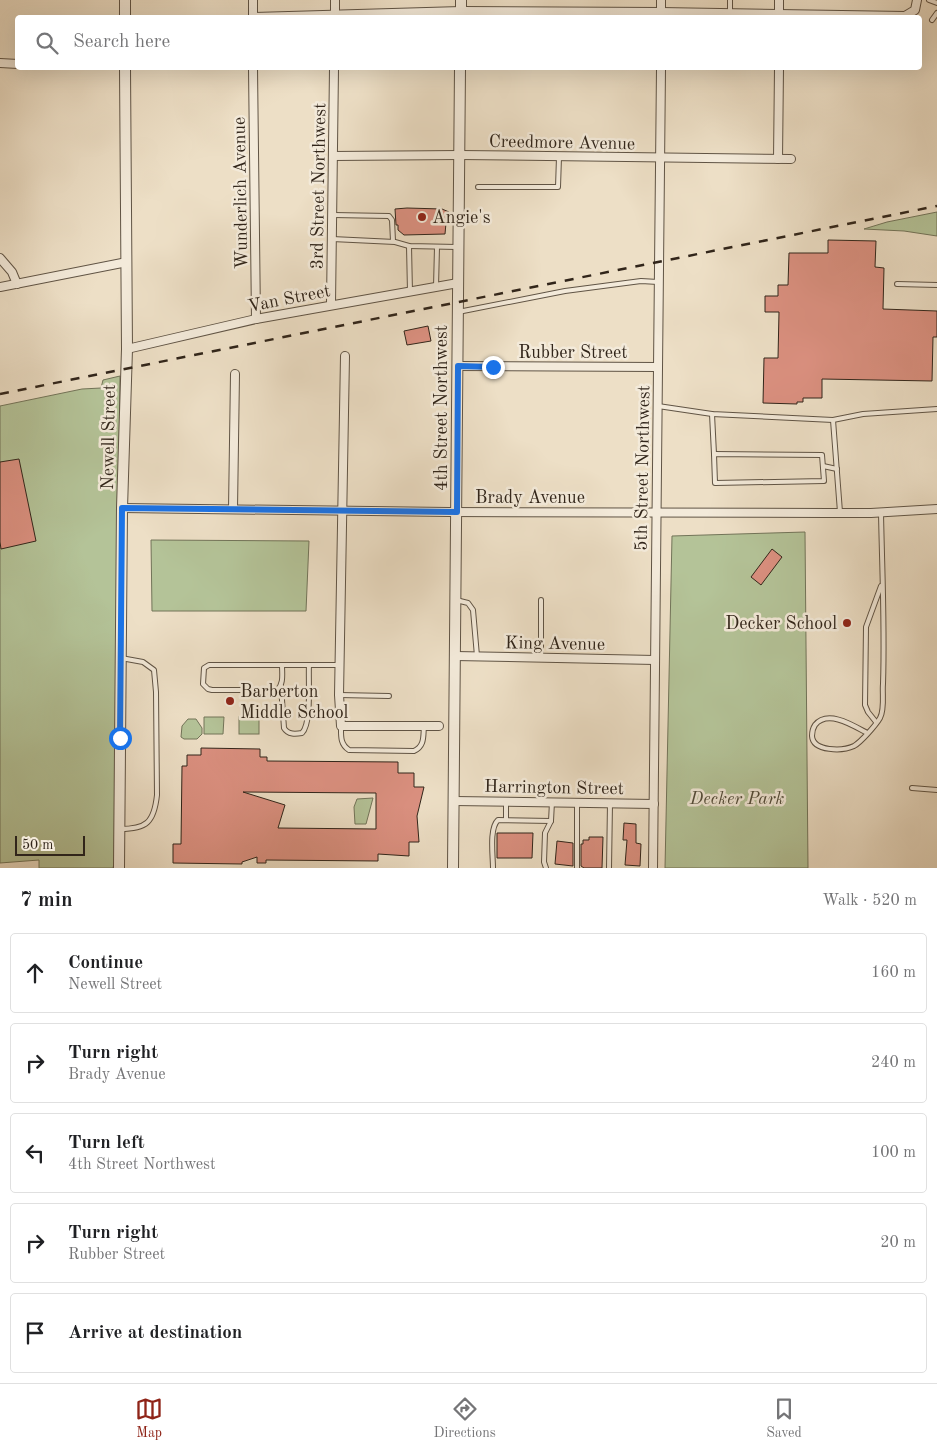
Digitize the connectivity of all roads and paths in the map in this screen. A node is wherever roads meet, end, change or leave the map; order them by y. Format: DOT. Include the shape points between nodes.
graph roads {
  1 [pos="125,0"];
  2 [pos="252,0"];
  3 [pos="335,0"];
  4 [pos="461,0"];
  5 [pos="661,0"];
  6 [pos="730,0"];
  7 [pos="779,0"];
  8 [pos="917,0"];
  9 [pos="929,0"];
  10 [pos="937,3"];
  11 [pos="730,13"];
  12 [pos="937,13"];
  13 [pos="461,14"];
  14 [pos="125,15"];
  15 [pos="253,15"];
  16 [pos="335,15"];
  17 [pos="398,15"];
  18 [pos="661,15"];
  19 [pos="763,15"];
  20 [pos="779,15"];
  21 [pos="908,15"];
  22 [pos="932,20"];
  23 [pos="0,64"];
  24 [pos="15,64"];
  25 [pos="125,70"];
  26 [pos="253,70"];
  27 [pos="334,70"];
  28 [pos="460,70"];
  29 [pos="660,70"];
  30 [pos="779,70"];
  31 [pos="460,155"];
  32 [pos="333,156"];
  33 [pos="559,157"];
  34 [pos="660,158"];
  35 [pos="778,159"];
  36 [pos="791,159"];
  37 [pos="478,187"];
  38 [pos="332,215"];
  39 [pos="332,239"];
  40 [pos="393,241"];
  41 [pos="409,246"];
  42 [pos="437,247"];
  43 [pos="459,247"];
  44 [pos="0,258"];
  45 [pos="127,262"];
  46 [pos="659,282"];
  47 [pos="458,283"];
  48 [pos="17,284"];
  49 [pos="897,284"];
  50 [pos="937,284"];
  51 [pos="0,287"];
  52 [pos="436,287"];
  53 [pos="410,292"];
  54 [pos="331,304"];
  55 [pos="458,312"];
  56 [pos="256,319"];
  57 [pos="127,349"];
  58 [pos="345,356"];
  59 [pos="458,366"];
  60 [pos="658,367"];
  61 [pos="235,374"];
  62 [pos="658,406"];
  63 [pos="937,409"];
  64 [pos="712,414"];
  65 [pos="833,420"];
  66 [pos="714,454"];
  67 [pos="823,466"];
  68 [pos="837,469"];
  69 [pos="122,508"];
  70 [pos="233,509"];
  71 [pos="937,509"];
  72 [pos="342,511"];
  73 [pos="457,512"];
  74 [pos="657,512"];
  75 [pos="881,512"];
  76 [pos="840,513"];
  77 [pos="882,583"];
  78 [pos="456,600"];
  79 [pos="541,600"];
  80 [pos="455,656"];
  81 [pos="477,656"];
  82 [pos="540,657"];
  83 [pos="121,658"];
  84 [pos="655,660"];
  85 [pos="282,665"];
  86 [pos="309,665"];
  87 [pos="340,666"];
  88 [pos="281,685"];
  89 [pos="339,695"];
  90 [pos="389,696"];
  91 [pos="876,722"];
  92 [pos="341,726"];
  93 [pos="424,726"];
  94 [pos="439,726"];
  95 [pos="867,732"];
  96 [pos="912,788"];
  97 [pos="937,790"];
  98 [pos="454,801"];
  99 [pos="506,802"];
  100 [pos="552,802"];
  101 [pos="577,802"];
  102 [pos="610,803"];
  103 [pos="654,804"];
  104 [pos="506,820"];
  105 [pos="551,821"];
  106 [pos="120,829"];
  107 [pos="119,868"];
  108 [pos="453,868"];
  109 [pos="493,868"];
  110 [pos="546,868"];
  111 [pos="577,868"];
  112 [pos="609,868"];
  113 [pos="653,868"];
  1 -- 14 [label="street"];
  2 -- 15 [label="street"];
  3 -- 16 [label="street"];
  4 -- 13 [label="street"];
  5 -- 18 [label="street"];
  6 -- 11 [label="lane"];
  7 -- 20 [label="street"];
  8 -- 21 [label="street" via="917,6"];
  9 -- 10 [label="lane"];
  11 -- 18 [label="street"];
  11 -- 19 [label="street"];
  12 -- 22 [label="lane"];
  13 -- 17 [label="street"];
  13 -- 18 [label="street"];
  23 -- 24 [label="street"];
  25 -- 45 [label="street, Newell Street"];
  26 -- 56 [label="street, Wunderlich Avenue"];
  27 -- 32 [label="street, 3rd Street Northwest"];
  28 -- 31 [label="street, 4th Street Northwest"];
  29 -- 34 [label="street, 5th Street Northwest"];
  30 -- 35 [label="street"];
  31 -- 32 [label="street, Creedmore Avenue"];
  31 -- 33 [label="street, Creedmore Avenue"];
  31 -- 43 [label="street, 4th Street Northwest"];
  32 -- 38 [label="street, 3rd Street Northwest"];
  33 -- 34 [label="street, Creedmore Avenue"];
  33 -- 37 [label="lane" via="558,187"];
  34 -- 35 [label="street, Creedmore Avenue"];
  34 -- 46 [label="street, 5th Street Northwest"];
  35 -- 36 [label="street, Creedmore Avenue"];
  38 -- 39 [label="street, 3rd Street Northwest"];
  38 -- 40 [label="lane" via="389,216"];
  39 -- 40 [label="lane"];
  39 -- 54 [label="street, 3rd Street Northwest"];
  40 -- 41 [label="lane"];
  41 -- 42 [label="lane"];
  41 -- 53 [label="lane"];
  42 -- 43 [label="lane"];
  42 -- 52 [label="lane"];
  43 -- 47 [label="street, 4th Street Northwest"];
  44 -- 48 [label="street"];
  45 -- 48 [label="street"];
  45 -- 57 [label="street, Newell Street"];
  46 -- 55 [label="lane" via="641,281 564,291"];
  46 -- 60 [label="street, 5th Street Northwest"];
  47 -- 52 [label="street, Van Street"];
  47 -- 55 [label="street, 4th Street Northwest"];
  48 -- 51 [label="street"];
  49 -- 50 [label="lane"];
  52 -- 53 [label="street, Van Street"];
  53 -- 54 [label="street, Van Street"];
  54 -- 56 [label="street, Van Street"];
  55 -- 59 [label="street, 4th Street Northwest"];
  56 -- 57 [label="street, Van Street"];
  57 -- 69 [label="street, Newell Street"];
  58 -- 72 [label="street"];
  59 -- 60 [label="street, Rubber Street"];
  59 -- 73 [label="street, 4th Street Northwest"];
  60 -- 62 [label="street, 5th Street Northwest"];
  61 -- 70 [label="street"];
  62 -- 64 [label="lane"];
  62 -- 74 [label="street, 5th Street Northwest"];
  63 -- 65 [label="lane" via="863,414"];
  64 -- 65 [label="lane"];
  64 -- 66 [label="lane"];
  65 -- 68 [label="lane"];
  66 -- 67 [label="lane" via="822,455"];
  66 -- 67 [label="lane" via="715,483 824,481"];
  67 -- 68 [label="lane"];
  68 -- 76 [label="lane"];
  69 -- 70 [label="street, Brady Avenue"];
  69 -- 83 [label="street, Newell Street"];
  70 -- 72 [label="street, Brady Avenue"];
  71 -- 75 [label="street, Brady Avenue"];
  72 -- 73 [label="street, Brady Avenue"];
  72 -- 87 [label="street"];
  73 -- 74 [label="street, Brady Avenue"];
  73 -- 78 [label="street, 4th Street Northwest"];
  74 -- 76 [label="street, Brady Avenue"];
  74 -- 84 [label="street, 5th Street Northwest"];
  75 -- 76 [label="street, Brady Avenue"];
  75 -- 77 [label="lane"];
  77 -- 91 [label="lane" via="882,706 881,716"];
  77 -- 91 [label="lane" via="868,618 866,634 865,705"];
  78 -- 80 [label="street, 4th Street Northwest"];
  78 -- 81 [label="lane" via="468,603 473,610"];
  79 -- 82 [label="lane"];
  80 -- 81 [label="street, King Avenue"];
  80 -- 98 [label="street, 4th Street Northwest"];
  81 -- 82 [label="street, King Avenue"];
  82 -- 84 [label="street, King Avenue"];
  83 -- 106 [label="street, Newell Street"];
  83 -- 106 [label="lane" via="146,664 154,670 157,795 148,822 137,829"];
  84 -- 103 [label="street, 5th Street Northwest"];
  85 -- 86 [label="lane"];
  85 -- 88 [label="lane"];
  85 -- 88 [label="lane" via="209,665 204,668 203,679 205,687 212,690 273,690"];
  86 -- 87 [label="lane"];
  86 -- 88 [label="lane" via="308,719 302,733 291,734 284,728"];
  87 -- 89 [label="street"];
  89 -- 90 [label="lane"];
  89 -- 92 [label="street"];
  91 -- 95 [label="lane"];
  92 -- 93 [label="street"];
  92 -- 93 [label="lane" via="341,741 349,750 414,751 423,744"];
  93 -- 94 [label="street"];
  95 -- 95 [label="lane" via="856,745 847,748 822,748 814,743 812,737 813,728 819,721 830,718"];
  96 -- 97 [label="lane"];
  98 -- 99 [label="street, Harrington Street"];
  98 -- 108 [label="street, 4th Street Northwest"];
  99 -- 100 [label="street, Harrington Street"];
  99 -- 104 [label="lane"];
  100 -- 101 [label="street, Harrington Street"];
  100 -- 105 [label="lane"];
  101 -- 102 [label="street, Harrington Street"];
  101 -- 111 [label="lane"];
  102 -- 103 [label="street, Harrington Street"];
  102 -- 112 [label="lane"];
  103 -- 113 [label="street, 5th Street Northwest"];
  104 -- 105 [label="lane"];
  104 -- 109 [label="lane" via="495,822 493,829"];
  105 -- 110 [label="lane" via="545,833"];
  106 -- 107 [label="street, Newell Street"];
}
